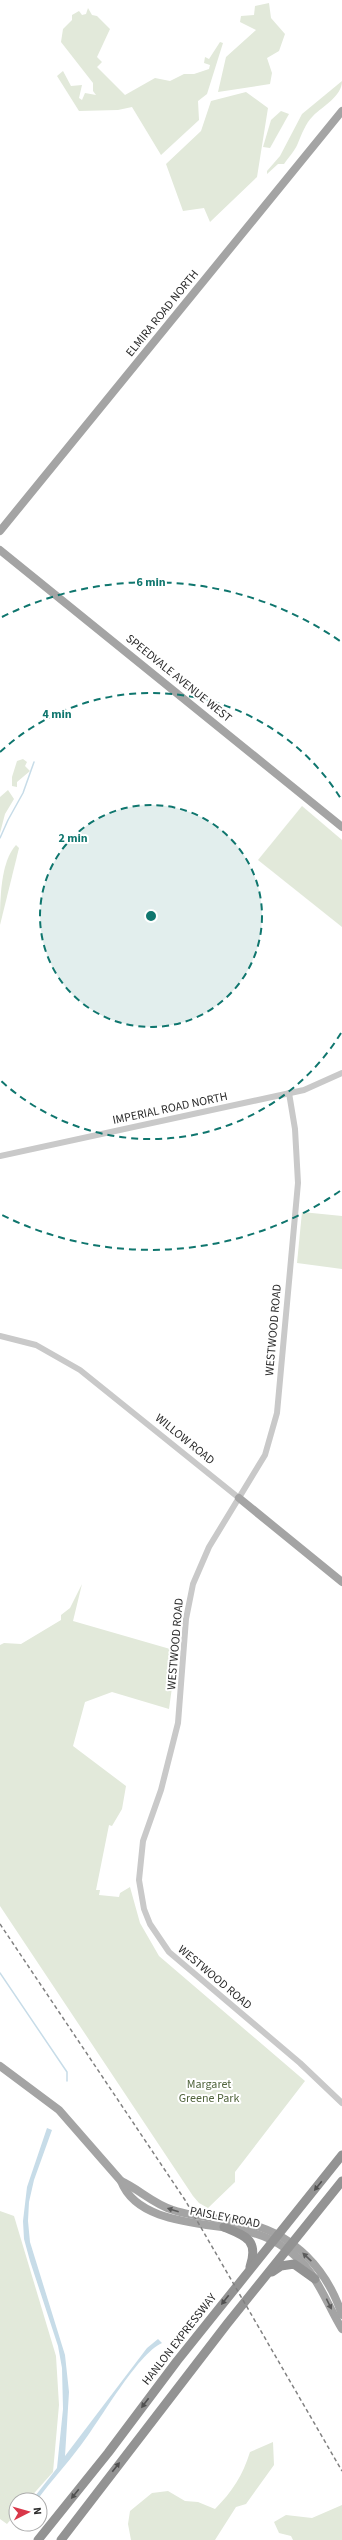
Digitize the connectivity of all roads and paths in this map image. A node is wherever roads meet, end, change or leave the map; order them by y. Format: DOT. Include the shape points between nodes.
graph roads {
  1 [pos="342,111"];
  2 [pos="0,530"];
  3 [pos="0,550"];
  4 [pos="342,827"];
  5 [pos="342,1073"];
  6 [pos="289,1093"];
  7 [pos="0,1156"];
  8 [pos="0,1336"];
  9 [pos="239,1498"];
  10 [pos="342,1582"];
  11 [pos="0,2066"];
  12 [pos="342,2104"];
  13 [pos="342,2155"];
  14 [pos="121,2181"];
  15 [pos="342,2181"];
  16 [pos="224,2228"];
  17 [pos="276,2238"];
  18 [pos="289,2246"];
  19 [pos="249,2270"];
  20 [pos="264,2278"];
  21 [pos="315,2279"];
  22 [pos="342,2315"];
  23 [pos="342,2329"];
  24 [pos="38,2540"];
  25 [pos="61,2540"];
  1 -- 2 [label="main road, ELMIRA ROAD NORTH"];
  3 -- 4 [label="main road, SPEEDVALE AVENUE WEST"];
  5 -- 6 [label="street, IMPERIAL ROAD NORTH" via="314,1086"];
  6 -- 7 [label="street, IMPERIAL ROAD NORTH"];
  6 -- 9 [label="street, WESTWOOD ROAD" via="296,1129 298,1183 277,1413 265,1455"];
  8 -- 9 [label="street, WILLOW ROAD" via="36,1345 80,1370"];
  9 -- 10 [label="main road, WILLOW ROAD"];
  9 -- 12 [label="street, WESTWOOD ROAD" via="201,1563 190,1597 178,1723 161,1790 143,1841 139,1864 142,1897 156,1936 177,1961 300,2063"];
  11 -- 14 [label="main road, PAISLEY ROAD" via="59,2110"];
  13 -- 17 [label="highway, HANLON EXPRESSWAY, one-way"];
  14 -- 16 [label="main road, PAISLEY ROAD" via="125,2192 152,2211 182,2221"];
  17 -- 14 [label="main road, PAISLEY ROAD, one-way" via="245,2223 174,2210 154,2203"];
  15 -- 18 [label="highway"];
  16 -- 17 [label="main road, PAISLEY ROAD"];
  16 -- 19 [label="highway" via="242,2234 252,2243 254,2254"];
  17 -- 18 [label="main road, PAISLEY ROAD"];
  17 -- 19 [label="highway, HANLON EXPRESSWAY"];
  18 -- 20 [label="highway"];
  18 -- 21 [label="main road, PAISLEY ROAD"];
  22 -- 18 [label="main road, PAISLEY ROAD, one-way" via="333,2290 324,2276"];
  19 -- 24 [label="highway, HANLON EXPRESSWAY, one-way"];
  20 -- 21 [label="highway" via="281,2266 294,2264"];
  25 -- 20 [label="highway, one-way"];
  21 -- 23 [label="main road, PAISLEY ROAD, one-way"];
}
